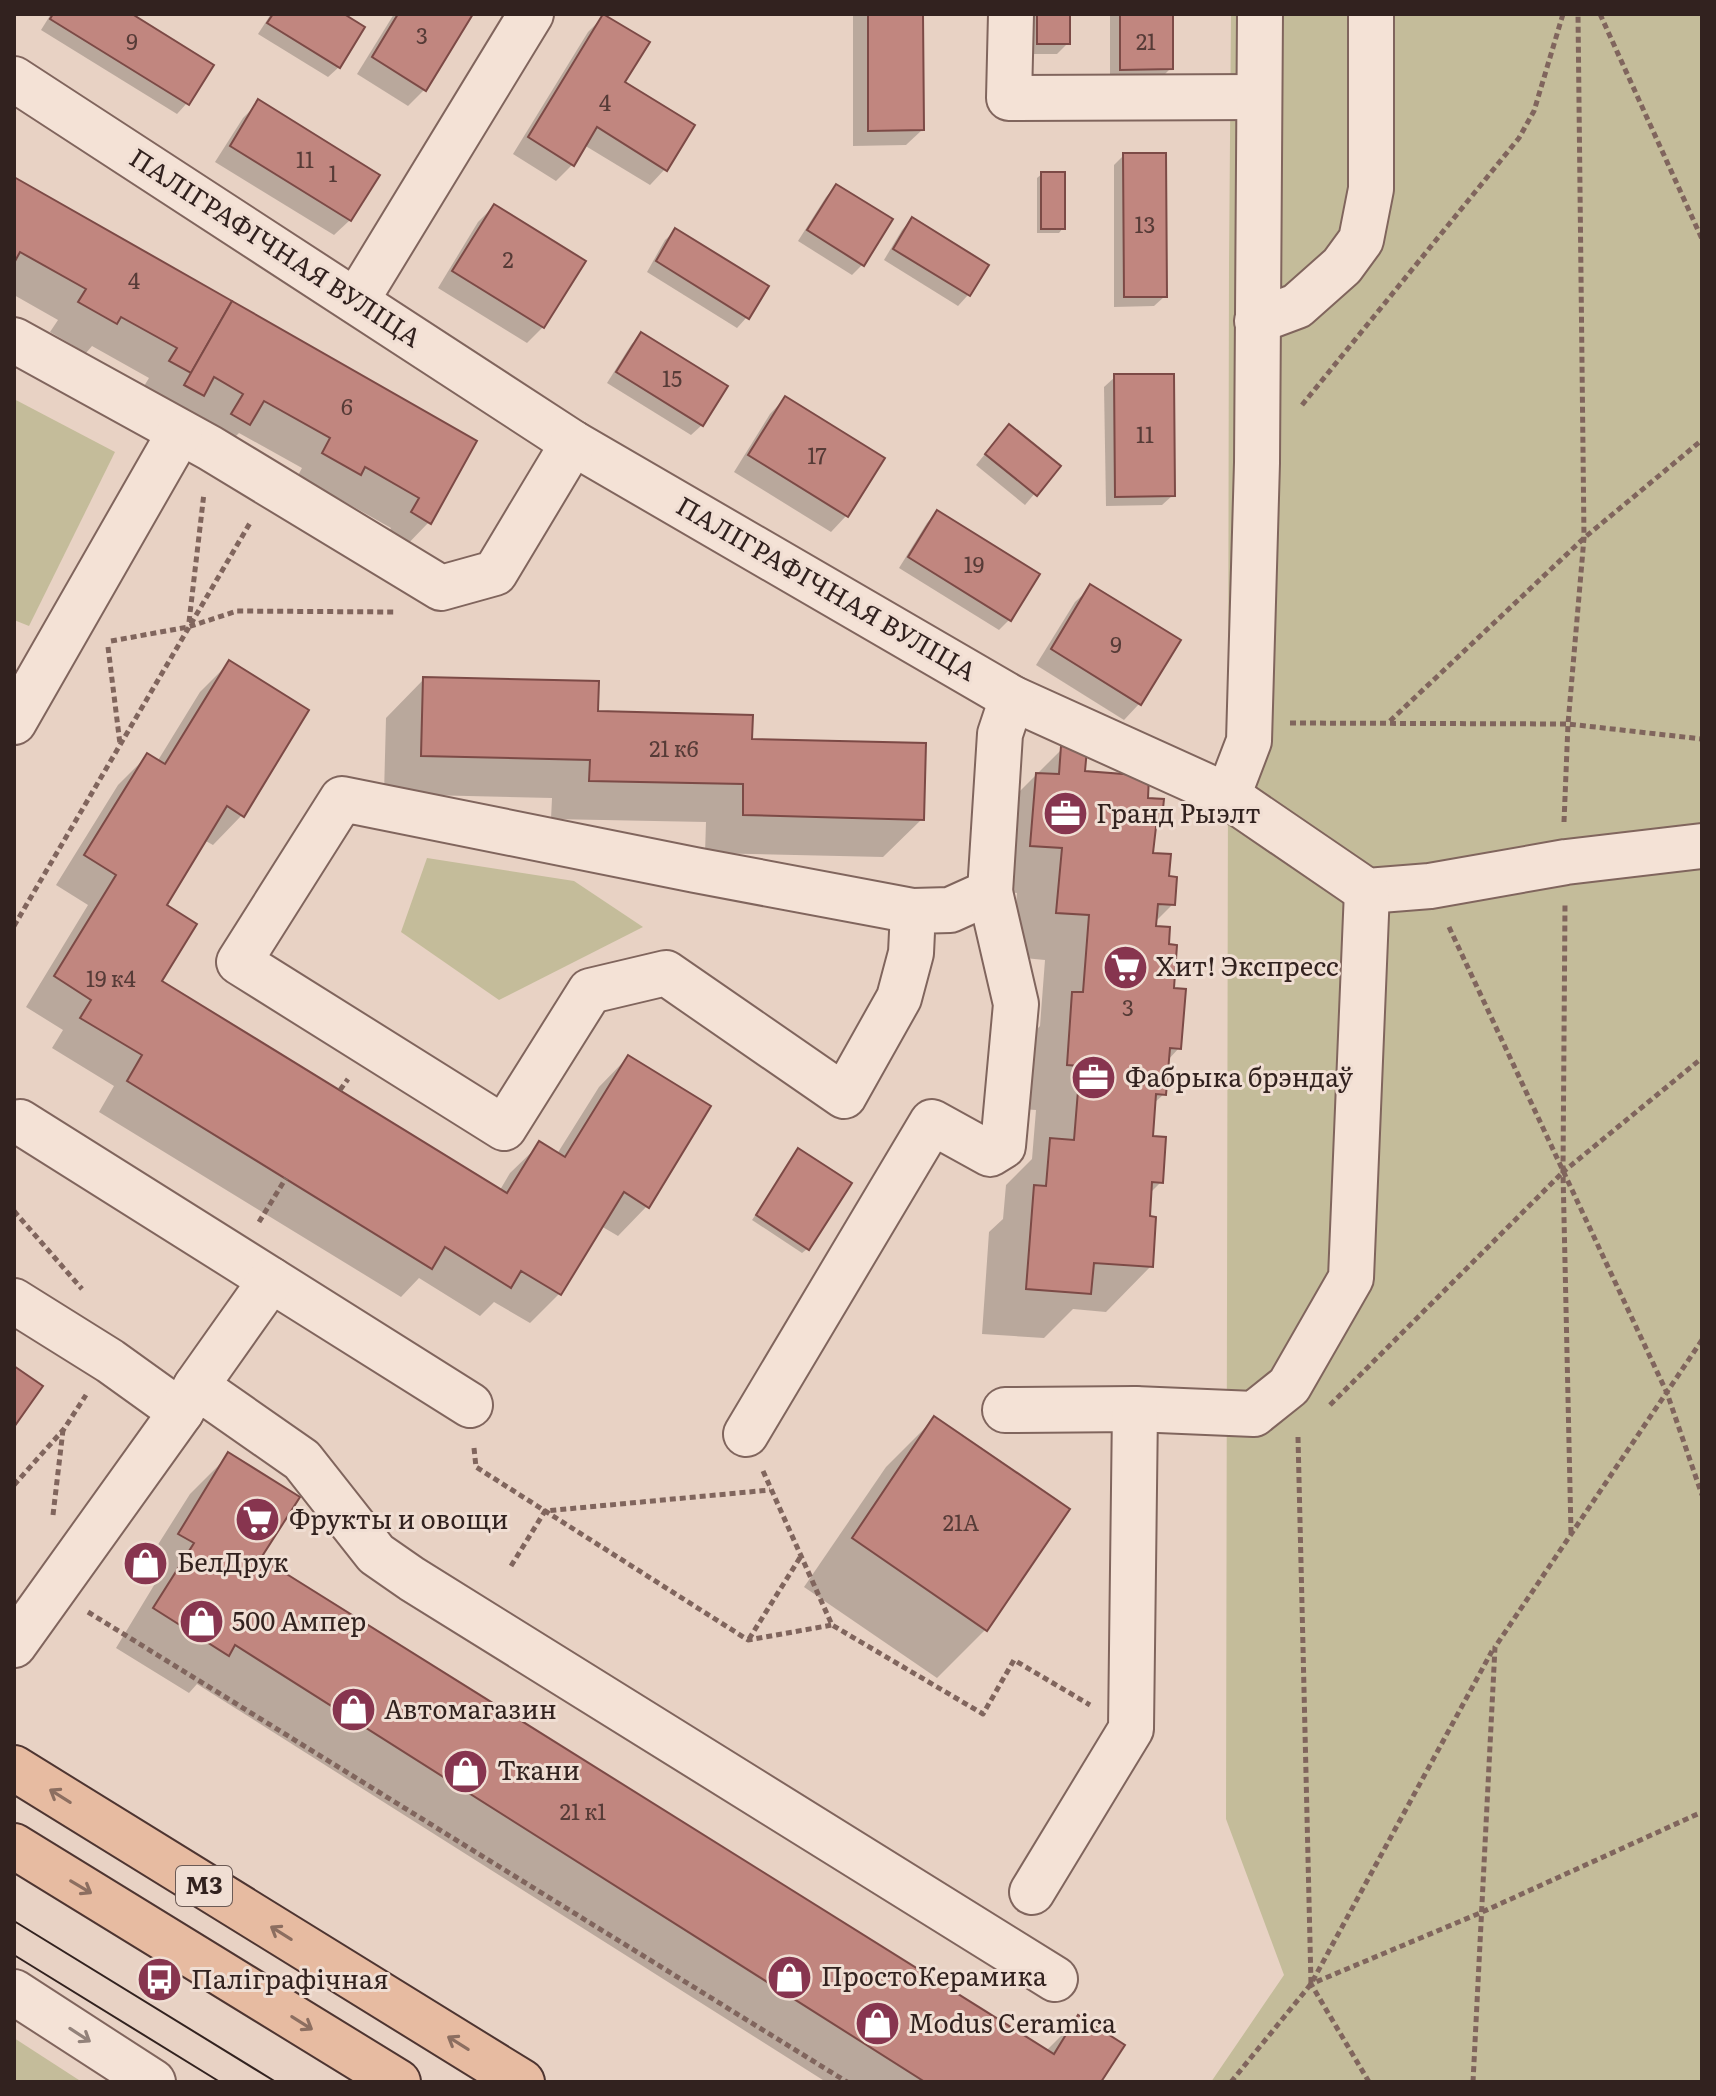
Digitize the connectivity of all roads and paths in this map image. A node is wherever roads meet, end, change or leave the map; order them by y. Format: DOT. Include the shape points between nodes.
graph roads {
  1 [pos="531,14"];
  2 [pos="1011,14"];
  3 [pos="1260,14"];
  4 [pos="1371,14"];
  5 [pos="1563,14"];
  6 [pos="1578,14"];
  7 [pos="1600,14"];
  8 [pos="14,79"];
  9 [pos="1259,97"];
  10 [pos="1702,239"];
  11 [pos="356,301"];
  12 [pos="1257,321"];
  13 [pos="14,340"];
  14 [pos="1296,413"];
  15 [pos="195,440"];
  16 [pos="1702,440"];
  17 [pos="573,443"];
  18 [pos="272,485"];
  19 [pos="1584,538"];
  20 [pos="441,588"];
  21 [pos="188,627"];
  22 [pos="1012,698"];
  23 [pos="14,722"];
  24 [pos="1389,722"];
  25 [pos="1568,724"];
  26 [pos="1702,739"];
  27 [pos="1249,741"];
  28 [pos="120,745"];
  29 [pos="1228,796"];
  30 [pos="1702,846"];
  31 [pos="1566,862"];
  32 [pos="1430,886"];
  33 [pos="1367,891"];
  34 [pos="990,892"];
  35 [pos="913,911"];
  36 [pos="14,926"];
  37 [pos="1702,1058"];
  38 [pos="20,1122"];
  39 [pos="1563,1172"];
  40 [pos="271,1280"];
  41 [pos="14,1301"];
  42 [pos="1702,1340"];
  43 [pos="1667,1393"];
  44 [pos="188,1399"];
  45 [pos="470,1405"];
  46 [pos="1330,1405"];
  47 [pos="1135,1409"];
  48 [pos="1005,1410"];
  49 [pos="1308,1428"];
  50 [pos="64,1429"];
  51 [pos="746,1434"];
  52 [pos="771,1490"];
  53 [pos="1702,1495"];
  54 [pos="545,1511"];
  55 [pos="53,1518"];
  56 [pos="1571,1534"];
  57 [pos="801,1556"];
  58 [pos="511,1566"];
  59 [pos="84,1609"];
  60 [pos="832,1625"];
  61 [pos="748,1640"];
  62 [pos="14,1645"];
  63 [pos="1495,1647"];
  64 [pos="1131,1729"];
  65 [pos="14,1768"];
  66 [pos="1702,1812"];
  67 [pos="14,1846"];
  68 [pos="1032,1892"];
  69 [pos="1480,1913"];
  70 [pos="1055,1979"];
  71 [pos="1311,1984"];
  72 [pos="14,1992"];
  73 [pos="153,2082"];
  74 [pos="398,2082"];
  75 [pos="522,2082"];
  76 [pos="847,2082"];
  77 [pos="1231,2082"];
  78 [pos="1369,2082"];
  79 [pos="1473,2082"];
  1 -- 11 [label="street"];
  2 -- 9 [label="street" via="1009,98"];
  3 -- 9 [label="street"];
  4 -- 12 [label="street" via="1371,189 1361,240 1342,266 1297,306"];
  5 -- 14 [label="path" via="1534,111 1519,138"];
  6 -- 19 [label="path"];
  7 -- 10 [label="path"];
  8 -- 11 [label="street, ПАЛІГРАФІЧНАЯ ВУЛІЦА"];
  9 -- 12 [label="street"];
  11 -- 17 [label="street, ПАЛІГРАФІЧНАЯ ВУЛІЦА"];
  12 -- 27 [label="street"];
  13 -- 15 [label="street"];
  15 -- 18 [label="street"];
  15 -- 21 [label="path"];
  15 -- 23 [label="street"];
  16 -- 19 [label="path"];
  17 -- 20 [label="street" via="495,573"];
  17 -- 22 [label="street, ПАЛІГРАФІЧНАЯ ВУЛІЦА"];
  18 -- 20 [label="street"];
  18 -- 21 [label="path"];
  19 -- 24 [label="path"];
  19 -- 25 [label="path"];
  20 -- 21 [label="path" via="424,613 237,611"];
  21 -- 28 [label="path"];
  21 -- 28 [label="path" via="107,642"];
  22 -- 29 [label="street, ПАЛІГРАФІЧНАЯ ВУЛІЦА"];
  22 -- 34 [label="street" via="1000,734"];
  24 -- 25 [label="path"];
  24 -- 27 [label="path" via="1285,723"];
  25 -- 26 [label="path"];
  25 -- 31 [label="path"];
  27 -- 29 [label="street"];
  28 -- 36 [label="path"];
  29 -- 33 [label="street, ПАЛІГРАФІЧНАЯ ВУЛІЦА"];
  30 -- 31 [label="street"];
  31 -- 32 [label="street"];
  31 -- 39 [label="path"];
  32 -- 33 [label="street"];
  32 -- 39 [label="path"];
  33 -- 47 [label="street" via="1351,1278 1289,1386 1254,1414"];
  34 -- 35 [label="street" via="950,910"];
  34 -- 51 [label="street" via="1016,1004 1003,1146 990,1154 932,1122"];
  35 -- 35 [label="street" via="911,953 899,998 844,1096 666,973 590,991 504,1128 239,962 342,799"];
  37 -- 39 [label="path"];
  38 -- 40 [label="street"];
  39 -- 43 [label="path"];
  39 -- 46 [label="path"];
  39 -- 56 [label="path"];
  40 -- 44 [label="street"];
  40 -- 45 [label="street"];
  41 -- 44 [label="street" via="110,1361"];
  42 -- 43 [label="path"];
  43 -- 53 [label="path"];
  43 -- 56 [label="path"];
  44 -- 62 [label="street"];
  44 -- 70 [label="street" via="302,1460 376,1554"];
  45 -- 54 [label="path" via="476,1467"];
  47 -- 48 [label="street"];
  47 -- 64 [label="street"];
  49 -- 71 [label="path" via="1296,1439"];
  50 -- 55 [label="path"];
  51 -- 52 [label="path"];
  52 -- 54 [label="path"];
  52 -- 57 [label="path"];
  54 -- 58 [label="path"];
  54 -- 61 [label="path"];
  56 -- 63 [label="path"];
  57 -- 60 [label="path"];
  57 -- 61 [label="path"];
  59 -- 76 [label="path"];
  60 -- 61 [label="path"];
  60 -- 64 [label="path" via="983,1714 1014,1660"];
  63 -- 69 [label="path"];
  63 -- 71 [label="path"];
  64 -- 68 [label="street"];
  75 -- 65 [label="main road, М3, one-way"];
  66 -- 69 [label="path"];
  67 -- 74 [label="main road, М3, one-way"];
  69 -- 71 [label="path"];
  69 -- 79 [label="path"];
  71 -- 77 [label="path"];
  71 -- 78 [label="path"];
  72 -- 73 [label="street, one-way"];
}
